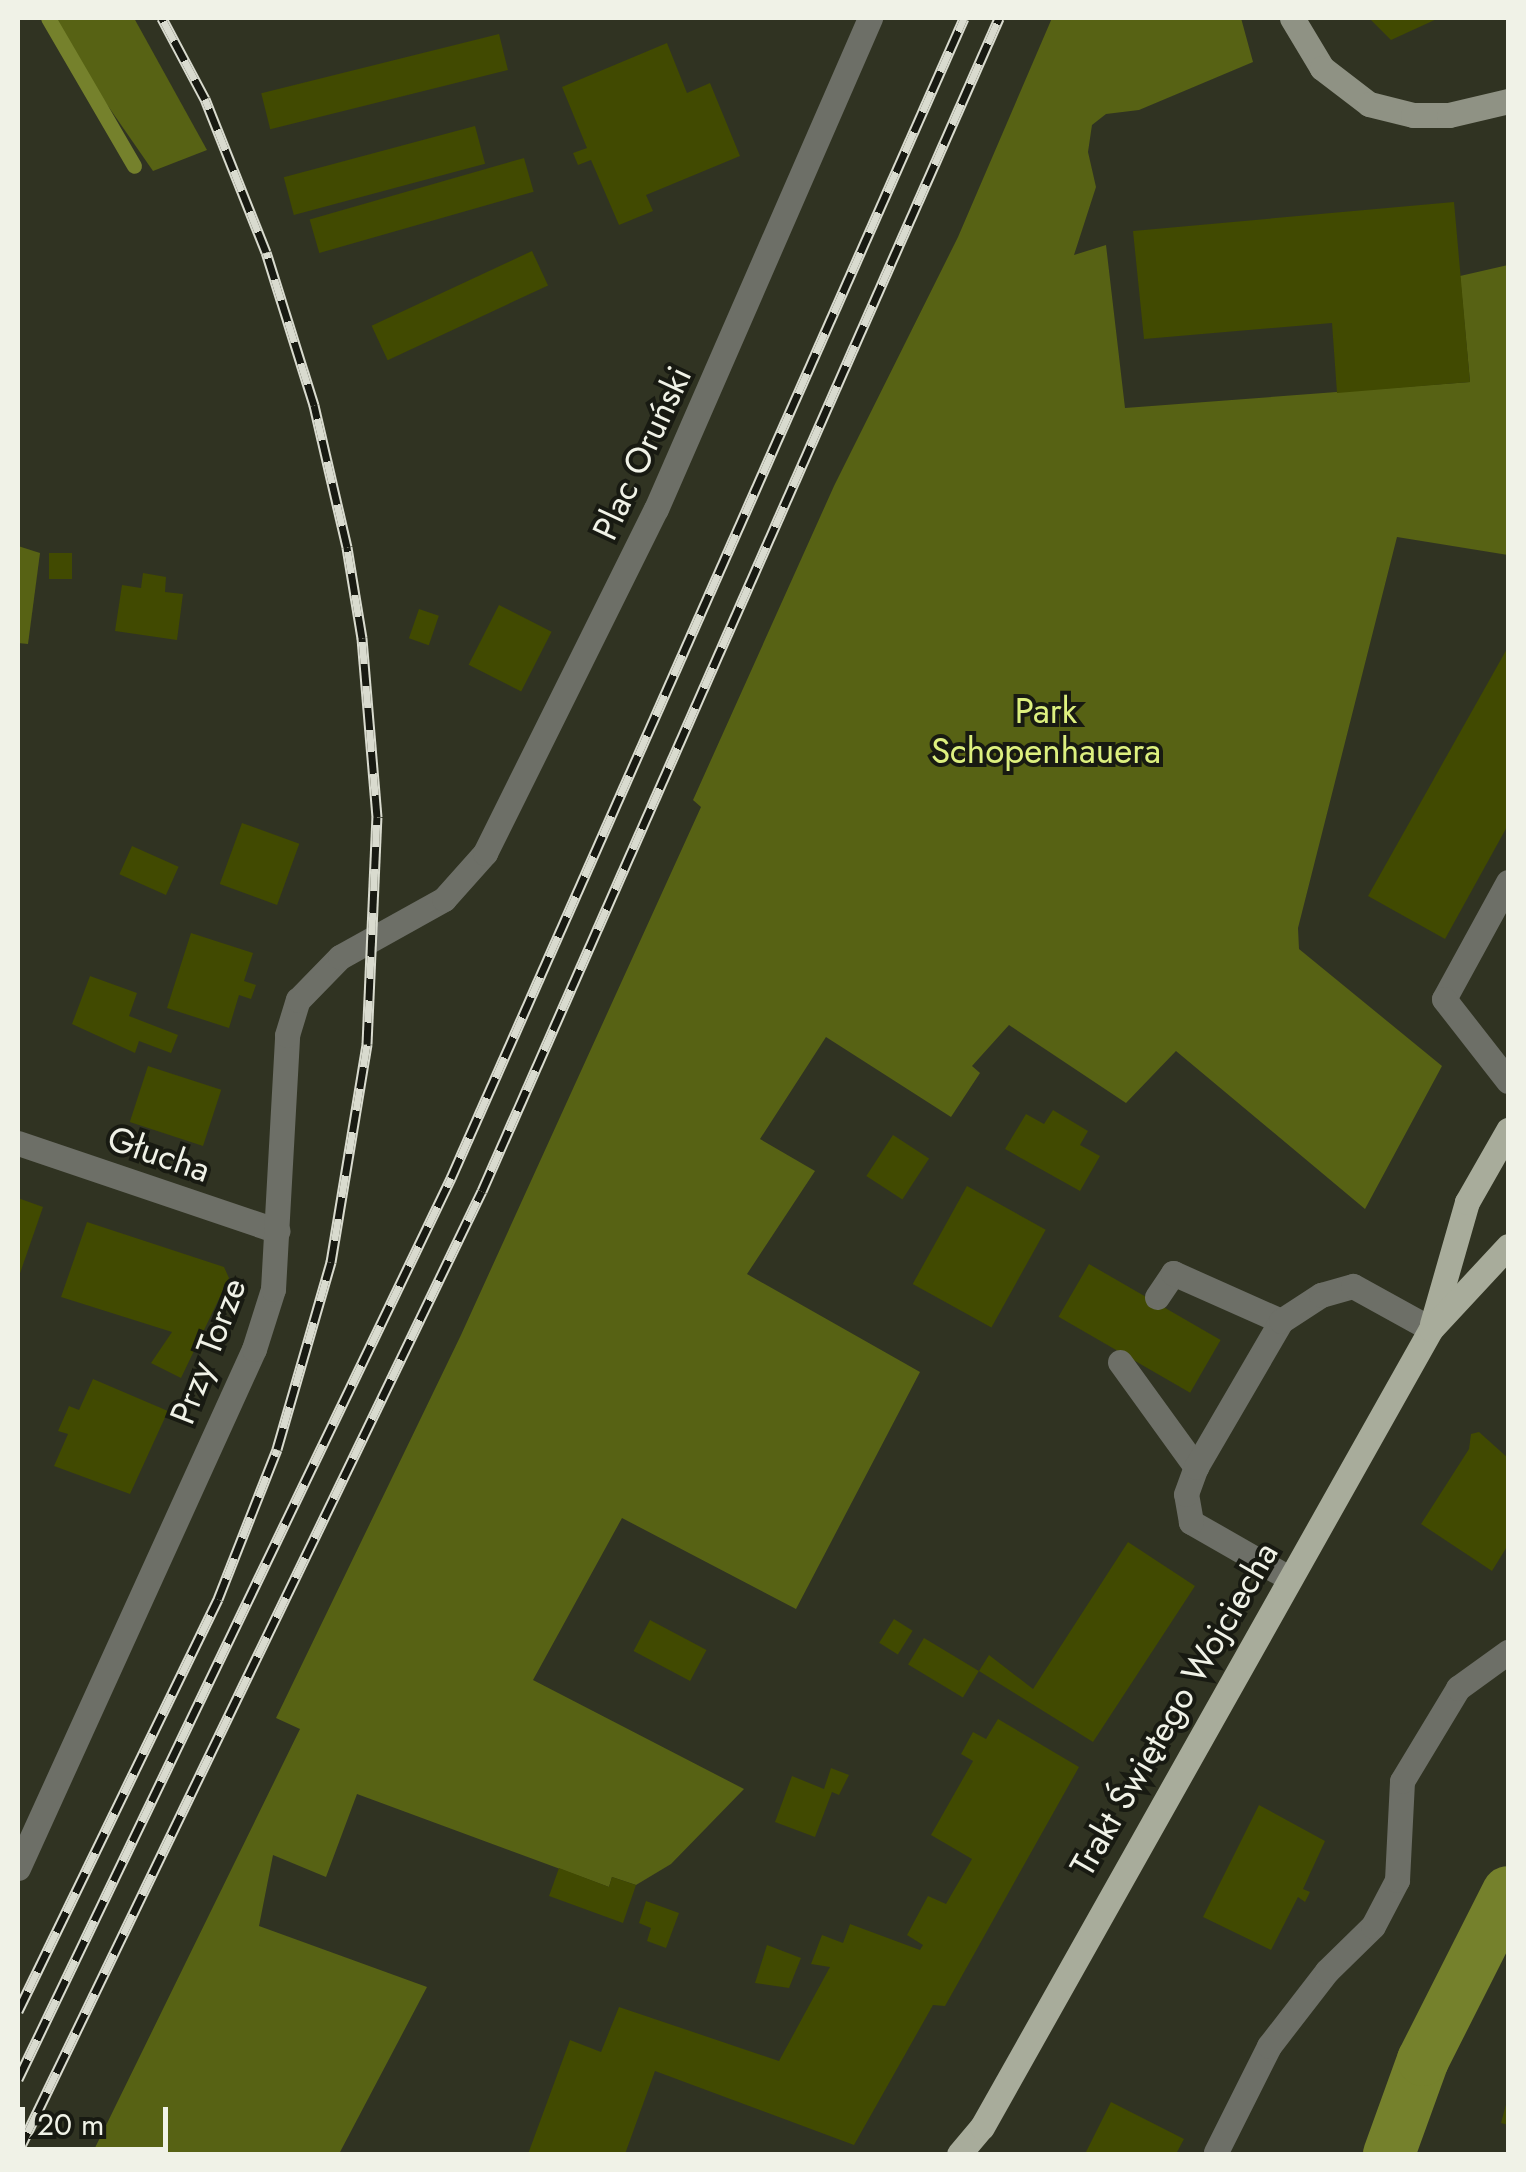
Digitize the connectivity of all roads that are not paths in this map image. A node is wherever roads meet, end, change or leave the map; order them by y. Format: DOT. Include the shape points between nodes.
graph roads {
  1 [pos="870,18"];
  2 [pos="1292,18"];
  3 [pos="1508,101"];
  4 [pos="1508,882"];
  5 [pos="444,899"];
  6 [pos="1508,1080"];
  7 [pos="1508,1130"];
  8 [pos="18,1143"];
  9 [pos="278,1231"];
  10 [pos="1508,1246"];
  11 [pos="1157,1297"];
  12 [pos="1281,1321"];
  13 [pos="1431,1328"];
  14 [pos="1120,1362"];
  15 [pos="1196,1467"];
  16 [pos="1288,1578"];
  17 [pos="1508,1652"];
  18 [pos="18,1868"];
  19 [pos="982,2127"];
  20 [pos="1216,2152"];
  21 [pos="960,2154"];
  22 [pos="975,2154"];
  1 -- 5 [label="street, Plac Oruński" via="656,509 512,806 484,853"];
  2 -- 3 [label="street" via="1322,68 1368,104 1412,116"];
  4 -- 6 [label="street" via="1444,999"];
  5 -- 9 [label="street, Przy Torze" via="340,957 298,1000 287,1035"];
  7 -- 13 [label="main road, Trakt Świętego Wojciecha" via="1467,1202"];
  8 -- 9 [label="street, Głucha"];
  9 -- 18 [label="street, Przy Torze" via="273,1290 254,1349"];
  10 -- 13 [label="main road, Trakt Świętego Wojciecha"];
  11 -- 12 [label="street" via="1174,1273"];
  12 -- 13 [label="street" via="1320,1295 1353,1286"];
  12 -- 15 [label="street"];
  13 -- 16 [label="main road, Trakt Świętego Wojciecha"];
  14 -- 15 [label="street"];
  15 -- 16 [label="street" via="1186,1494 1191,1522"];
  16 -- 19 [label="main road, Trakt Świętego Wojciecha"];
  17 -- 20 [label="street" via="1458,1688 1402,1781 1397,1880 1374,1926 1327,1971 1269,2046"];
  19 -- 21 [label="main road, Trakt Świętego Wojciecha"];
  19 -- 22 [label="main road, Trakt Świętego Wojciecha"];
}
